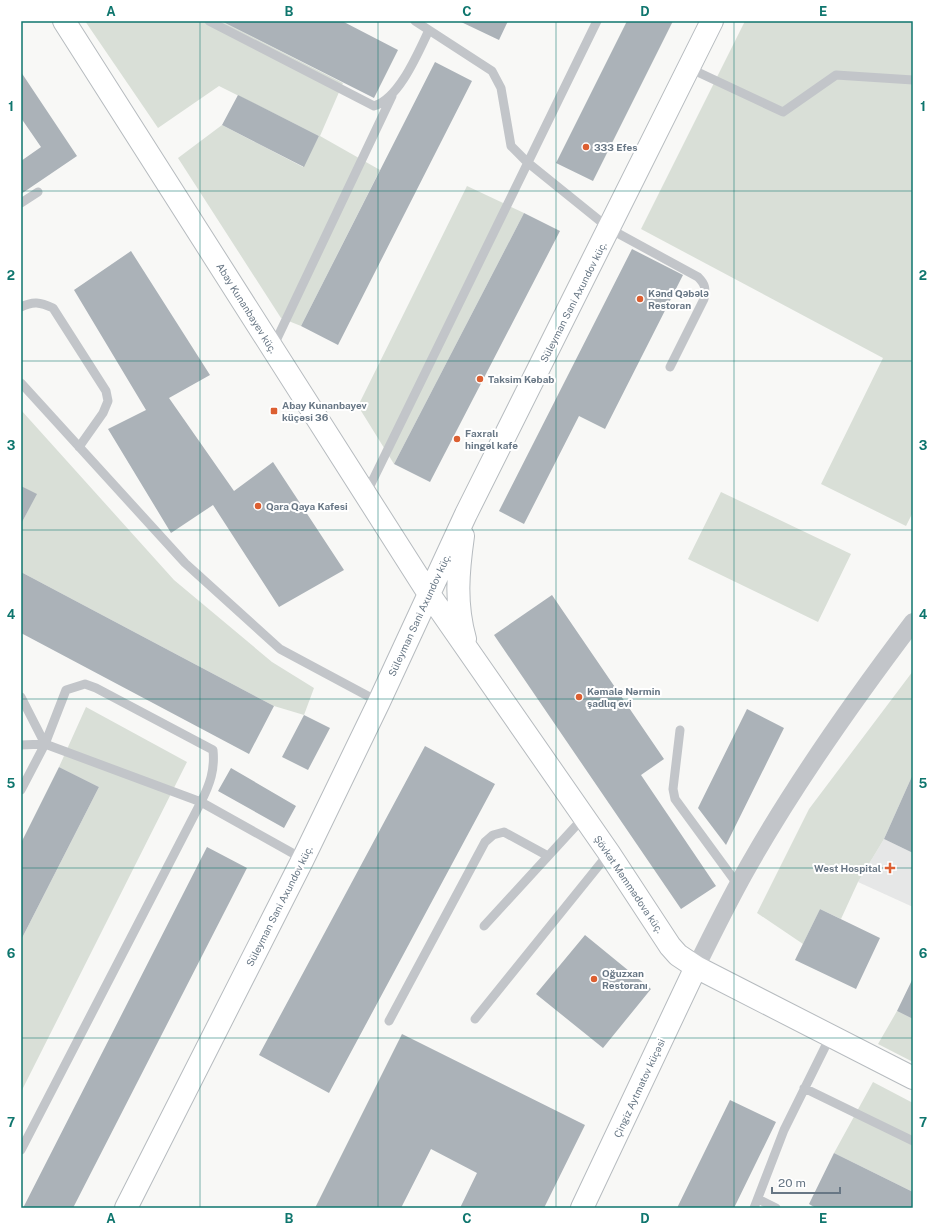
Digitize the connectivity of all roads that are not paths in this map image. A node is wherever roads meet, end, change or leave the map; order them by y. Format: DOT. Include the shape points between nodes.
graph roads {
  1 [pos="64,21"];
  2 [pos="209,21"];
  3 [pos="415,21"];
  4 [pos="597,21"];
  5 [pos="712,21"];
  6 [pos="429,30"];
  7 [pos="689,68"];
  8 [pos="913,80"];
  9 [pos="393,94"];
  10 [pos="527,162"];
  11 [pos="38,192"];
  12 [pos="21,203"];
  13 [pos="610,229"];
  14 [pos="21,307"];
  15 [pos="272,348"];
  16 [pos="670,367"];
  17 [pos="21,384"];
  18 [pos="79,447"];
  19 [pos="366,495"];
  20 [pos="466,514"];
  21 [pos="429,594"];
  22 [pos="913,622"];
  23 [pos="469,651"];
  24 [pos="21,697"];
  25 [pos="379,702"];
  26 [pos="680,730"];
  27 [pos="45,744"];
  28 [pos="21,745"];
  29 [pos="21,790"];
  30 [pos="202,802"];
  31 [pos="584,817"];
  32 [pos="610,853"];
  33 [pos="548,856"];
  34 [pos="303,859"];
  35 [pos="738,885"];
  36 [pos="484,926"];
  37 [pos="696,967"];
  38 [pos="474,1019"];
  39 [pos="389,1022"];
  40 [pos="830,1037"];
  41 [pos="913,1078"];
  42 [pos="804,1088"];
  43 [pos="913,1141"];
  44 [pos="21,1150"];
  45 [pos="758,1199"];
  46 [pos="126,1208"];
  47 [pos="582,1208"];
  48 [pos="754,1208"];
  49 [pos="776,1208"];
  1 -- 15 [label="main road, Abay Kunanbayev küç."];
  2 -- 9 [label="lane" via="374,106"];
  3 -- 6 [label="lane"];
  4 -- 10 [label="lane"];
  5 -- 7 [label="main road, Süleyman Sani Axundov küç."];
  6 -- 9 [label="lane"];
  6 -- 10 [label="lane" via="492,71 501,88 511,146"];
  7 -- 8 [label="lane" via="783,112 836,75"];
  7 -- 13 [label="main road, Süleyman Sani Axundov küç."];
  9 -- 15 [label="lane"];
  10 -- 13 [label="lane"];
  10 -- 19 [label="lane"];
  11 -- 12 [label="lane"];
  13 -- 16 [label="lane" via="698,277 704,283 704,299"];
  13 -- 20 [label="main road, Süleyman Sani Axundov küç."];
  14 -- 18 [label="lane" via="32,302 43,303 53,308 106,390 108,401 103,413"];
  15 -- 19 [label="main road, Abay Kunanbayev küç."];
  17 -- 18 [label="lane"];
  18 -- 25 [label="lane" via="185,563 280,649"];
  19 -- 21 [label="main road, Abay Kunanbayev küç."];
  20 -- 21 [label="main road, Süleyman Sani Axundov küç."];
  20 -- 23 [label="main road" via="457,590 459,618"];
  21 -- 23 [label="main road, Şövkət Məmmədova küç."];
  21 -- 25 [label="main road, Süleyman Sani Axundov küç."];
  22 -- 35 [label="street" via="846,712 781,812"];
  23 -- 31 [label="main road, Şövkət Məmmədova küç."];
  24 -- 27 [label="lane"];
  25 -- 34 [label="main road, Süleyman Sani Axundov küç."];
  26 -- 35 [label="lane" via="673,789 675,799"];
  27 -- 28 [label="lane"];
  27 -- 29 [label="lane"];
  27 -- 30 [label="lane"];
  27 -- 30 [label="lane" via="66,690 85,684 96,688 213,750 215,765"];
  30 -- 34 [label="lane"];
  30 -- 44 [label="lane"];
  31 -- 32 [label="main road, Şövkət Məmmədova küç."];
  31 -- 33 [label="lane"];
  32 -- 37 [label="main road, Şövkət Məmmədova küç." via="670,946"];
  32 -- 38 [label="lane"];
  33 -- 36 [label="lane"];
  33 -- 39 [label="lane" via="504,832 493,835 485,842"];
  34 -- 46 [label="main road, Süleyman Sani Axundov küç."];
  35 -- 37 [label="street"];
  37 -- 40 [label="main road, Şövkət Məmmədova küç."];
  37 -- 47 [label="main road, Çingiz Aytmatov küçəsi"];
  40 -- 41 [label="main road, Şövkət Məmmədova küç."];
  40 -- 42 [label="lane"];
  42 -- 43 [label="lane"];
  42 -- 45 [label="lane" via="784,1130"];
  45 -- 48 [label="lane"];
  45 -- 49 [label="lane"];
}
